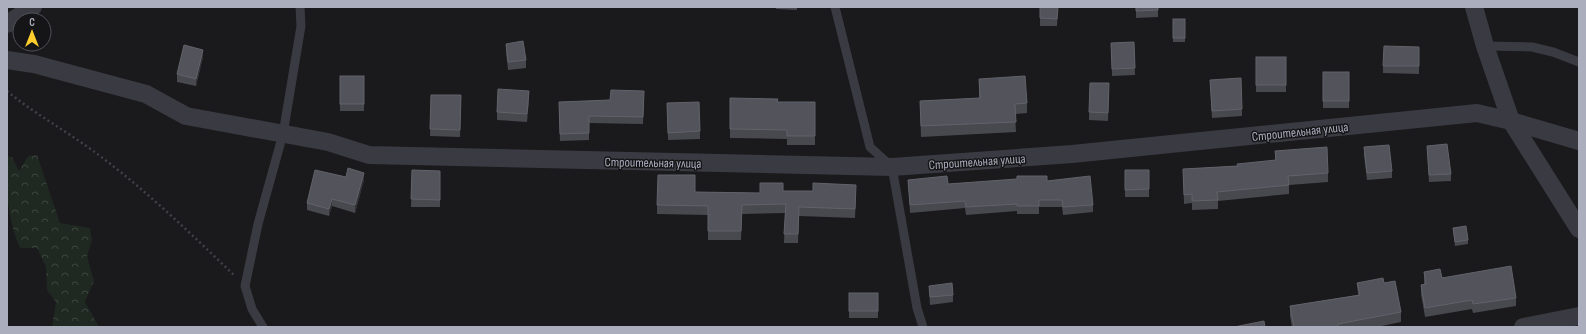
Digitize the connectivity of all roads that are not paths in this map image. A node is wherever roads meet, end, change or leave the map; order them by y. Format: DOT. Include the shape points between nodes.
graph roads {
  1 [pos="33,7"];
  2 [pos="300,7"];
  3 [pos="835,7"];
  4 [pos="1474,7"];
  5 [pos="7,24"];
  6 [pos="1484,46"];
  7 [pos="7,60"];
  8 [pos="1579,62"];
  9 [pos="1511,121"];
  10 [pos="283,134"];
  11 [pos="1579,141"];
  12 [pos="892,167"];
  13 [pos="1579,229"];
  14 [pos="1579,316"];
  15 [pos="263,327"];
  16 [pos="923,327"];
  17 [pos="1523,327"];
  1 -- 5 [label="street"];
  2 -- 10 [label="lane" via="301,26"];
  3 -- 12 [label="lane" via="870,147"];
  4 -- 6 [label="street"];
  6 -- 8 [label="lane" via="1532,47"];
  6 -- 9 [label="street"];
  7 -- 10 [label="street, Строительная улица" via="34,64 146,94 186,116"];
  9 -- 11 [label="street, Строительная улица"];
  9 -- 12 [label="street, Строительная улица" via="1476,113 1072,154"];
  9 -- 13 [label="street"];
  10 -- 12 [label="street, Строительная улица" via="328,142 369,155"];
  10 -- 15 [label="lane" via="258,224 245,286 252,309"];
  12 -- 16 [label="lane" via="917,308"];
  14 -- 17 [label="street"];
}
